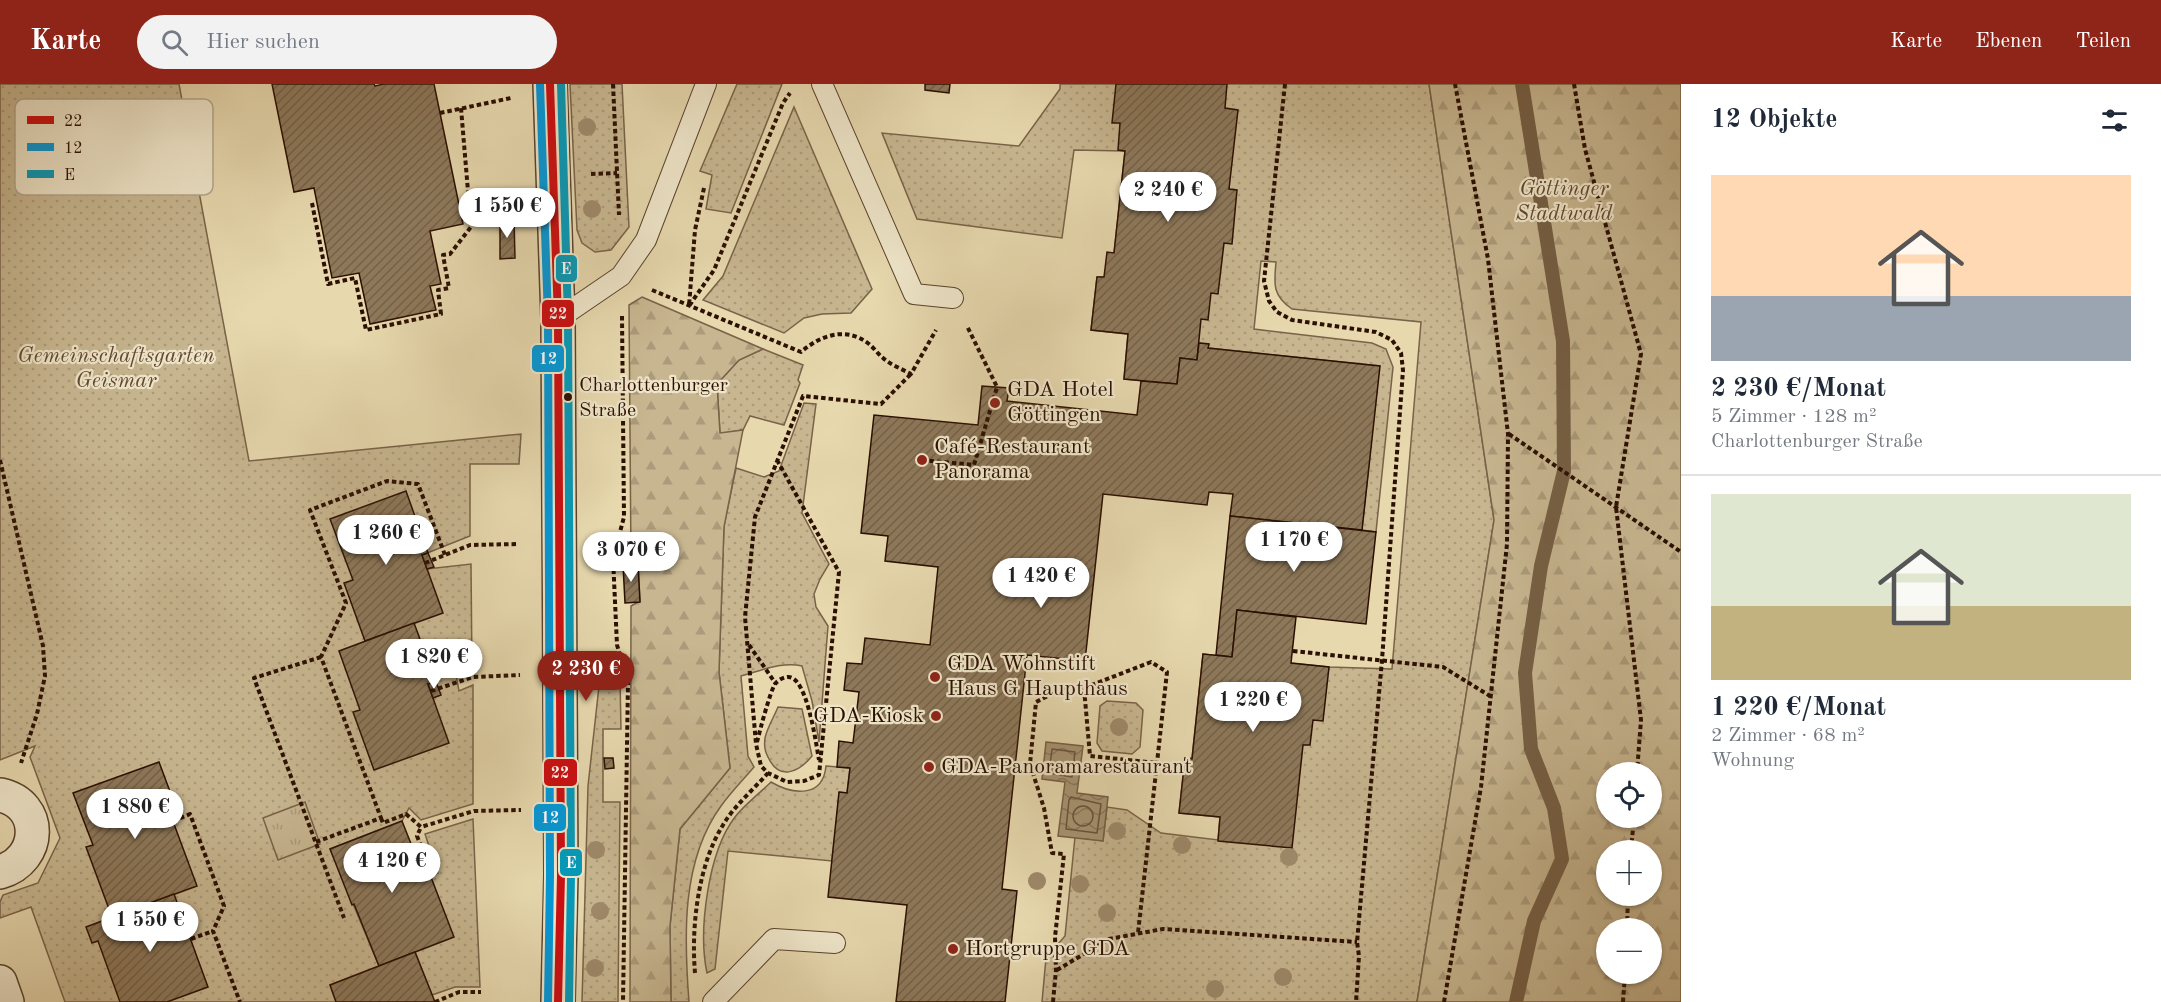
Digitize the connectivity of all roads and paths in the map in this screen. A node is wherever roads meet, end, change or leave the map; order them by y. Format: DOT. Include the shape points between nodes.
graph roads {
  1 [pos="613,84"];
  2 [pos="706,84"];
  3 [pos="795,84"];
  4 [pos="822,84"];
  5 [pos="1285,84"];
  6 [pos="1455,84"];
  7 [pos="1575,84"];
  8 [pos="550,87"];
  9 [pos="461,108"];
  10 [pos="440,112"];
  11 [pos="675,164"];
  12 [pos="312,203"];
  13 [pos="621,276"];
  14 [pos="658,292"];
  15 [pos="953,298"];
  16 [pos="689,306"];
  17 [pos="558,319"];
  18 [pos="911,374"];
  19 [pos="1508,434"];
  20 [pos="0,460"];
  21 [pos="777,460"];
  22 [pos="922,460"];
  23 [pos="1616,507"];
  24 [pos="559,542"];
  25 [pos="1681,552"];
  26 [pos="446,555"];
  27 [pos="425,563"];
  28 [pos="747,643"];
  29 [pos="1293,651"];
  30 [pos="321,657"];
  31 [pos="1382,660"];
  32 [pos="560,674"];
  33 [pos="776,684"];
  34 [pos="1084,688"];
  35 [pos="431,692"];
  36 [pos="1491,696"];
  37 [pos="756,744"];
  38 [pos="1638,762"];
  39 [pos="1157,763"];
  40 [pos="820,764"];
  41 [pos="768,773"];
  42 [pos="3,796"];
  43 [pos="560,809"];
  44 [pos="381,818"];
  45 [pos="173,821"];
  46 [pos="421,826"];
  47 [pos="316,842"];
  48 [pos="421,870"];
  49 [pos="0,872"];
  50 [pos="344,918"];
  51 [pos="213,931"];
  52 [pos="1138,933"];
  53 [pos="191,939"];
  54 [pos="1357,942"];
  55 [pos="835,943"];
  56 [pos="1056,970"];
  57 [pos="0,982"];
  58 [pos="696,982"];
  59 [pos="1624,984"];
  60 [pos="481,992"];
  61 [pos="7,1002"];
  62 [pos="240,1002"];
  63 [pos="435,1002"];
  64 [pos="558,1002"];
  65 [pos="623,1002"];
  66 [pos="713,1002"];
  67 [pos="1053,1002"];
  68 [pos="1356,1002"];
  69 [pos="1444,1002"];
  70 [pos="1623,1002"];
  1 -- 13 [label="path"];
  2 -- 11 [label="lane"];
  3 -- 16 [label="path" via="783,103 714,270"];
  4 -- 15 [label="lane" via="914,294"];
  5 -- 31 [label="path" via="1264,281 1269,301 1277,312 1292,320 1376,332 1392,340 1401,353 1403,370"];
  6 -- 19 [label="path" via="1488,259"];
  7 -- 23 [label="path" via="1585,149 1641,354"];
  8 -- 9 [label="path"];
  8 -- 17 [label="street"];
  9 -- 10 [label="path"];
  9 -- 12 [label="path" via="471,226 450,254 443,255 449,288 438,290 441,314 366,330 355,278 328,284"];
  11 -- 13 [label="lane" via="646,240"];
  11 -- 16 [label="path" via="705,183 695,230"];
  13 -- 17 [label="lane"];
  13 -- 65 [label="path" via="624,517 613,558 617,645 628,682"];
  14 -- 16 [label="path"];
  15 -- 18 [label="path"];
  15 -- 22 [label="path" via="997,387 975,465"];
  16 -- 18 [label="path" via="801,352 833,334 849,335 868,343 884,359"];
  17 -- 24 [label="street"];
  18 -- 21 [label="path" via="881,404 802,396"];
  19 -- 23 [label="path"];
  19 -- 36 [label="path" via="1507,544"];
  20 -- 42 [label="path" via="43,646 45,676 23,759"];
  21 -- 28 [label="path" via="755,517 745,617"];
  21 -- 40 [label="path" via="839,572"];
  23 -- 25 [label="path"];
  23 -- 38 [label="path" via="1641,720"];
  24 -- 26 [label="path" via="470,545"];
  24 -- 32 [label="street"];
  26 -- 27 [label="path"];
  26 -- 30 [label="path" via="418,484 387,481 310,510 346,603"];
  28 -- 33 [label="path"];
  28 -- 37 [label="path"];
  29 -- 31 [label="path"];
  30 -- 44 [label="path"];
  30 -- 47 [label="path" via="254,678"];
  31 -- 36 [label="path" via="1443,668"];
  31 -- 54 [label="path"];
  32 -- 35 [label="path" via="473,677"];
  32 -- 43 [label="street"];
  33 -- 37 [label="path"];
  33 -- 40 [label="path" via="784,677 800,683"];
  34 -- 39 [label="path" via="1090,756"];
  34 -- 39 [label="path" via="1151,662 1167,672"];
  34 -- 56 [label="path" via="1063,688 1036,702 1030,764 1044,808 1052,853 1064,854 1055,937"];
  36 -- 69 [label="path" via="1481,787"];
  37 -- 41 [label="path" via="760,766"];
  39 -- 52 [label="path"];
  40 -- 41 [label="path" via="819,775 804,781 787,782"];
  41 -- 58 [label="path" via="722,826 712,848 697,903"];
  42 -- 49 [label="street" via="20,805 29,816 32,838 18,864"];
  43 -- 46 [label="path" via="474,811"];
  43 -- 64 [label="street"];
  44 -- 46 [label="path" via="383,823 406,814"];
  44 -- 47 [label="path"];
  45 -- 51 [label="path" via="190,814 224,906"];
  46 -- 48 [label="path" via="417,837 429,867"];
  47 -- 50 [label="path"];
  51 -- 53 [label="path"];
  51 -- 62 [label="path"];
  52 -- 54 [label="path" via="1163,929"];
  52 -- 56 [label="path" via="1109,939"];
  54 -- 68 [label="path"];
  55 -- 66 [label="lane" via="774,939"];
  56 -- 67 [label="path"];
  57 -- 61 [label="street"];
  59 -- 70 [label="path"];
  60 -- 63 [label="path" via="459,992"];
}
